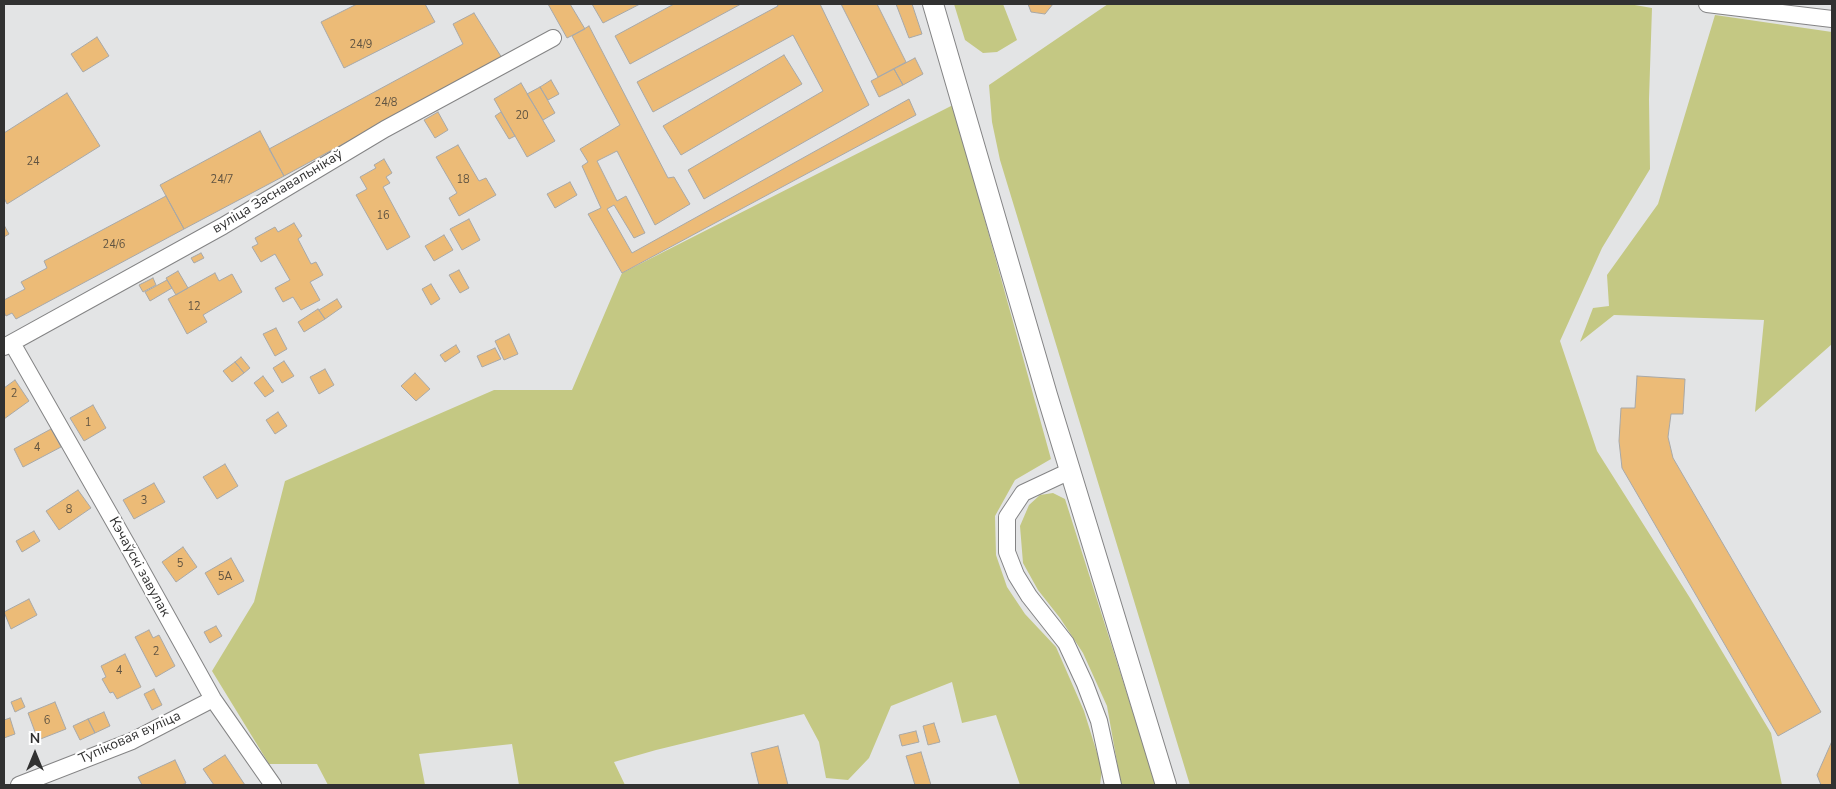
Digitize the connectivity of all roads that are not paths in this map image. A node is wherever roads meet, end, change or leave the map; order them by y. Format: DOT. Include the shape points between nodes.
graph roads {
  1 [pos="933,4"];
  2 [pos="1707,4"];
  3 [pos="1832,19"];
  4 [pos="553,38"];
  5 [pos="8,345"];
  6 [pos="1070,471"];
  7 [pos="213,699"];
  8 [pos="19,785"];
  9 [pos="273,785"];
  10 [pos="1113,785"];
  11 [pos="1166,785"];
  1 -- 6 [label="main road"];
  2 -- 3 [label="street"];
  4 -- 5 [label="street, вуліца Заснавальнікаў" via="386,129 223,226"];
  5 -- 7 [label="street, Кэчаўскі завулак" via="124,539"];
  6 -- 10 [label="street" via="1023,493 1007,517 1007,552 1029,596 1066,643 1085,684 1099,721"];
  6 -- 11 [label="main road"];
  7 -- 8 [label="street, Тупіковая вуліца" via="132,741"];
  7 -- 9 [label="street, Кэчаўскі завулак"];
}
